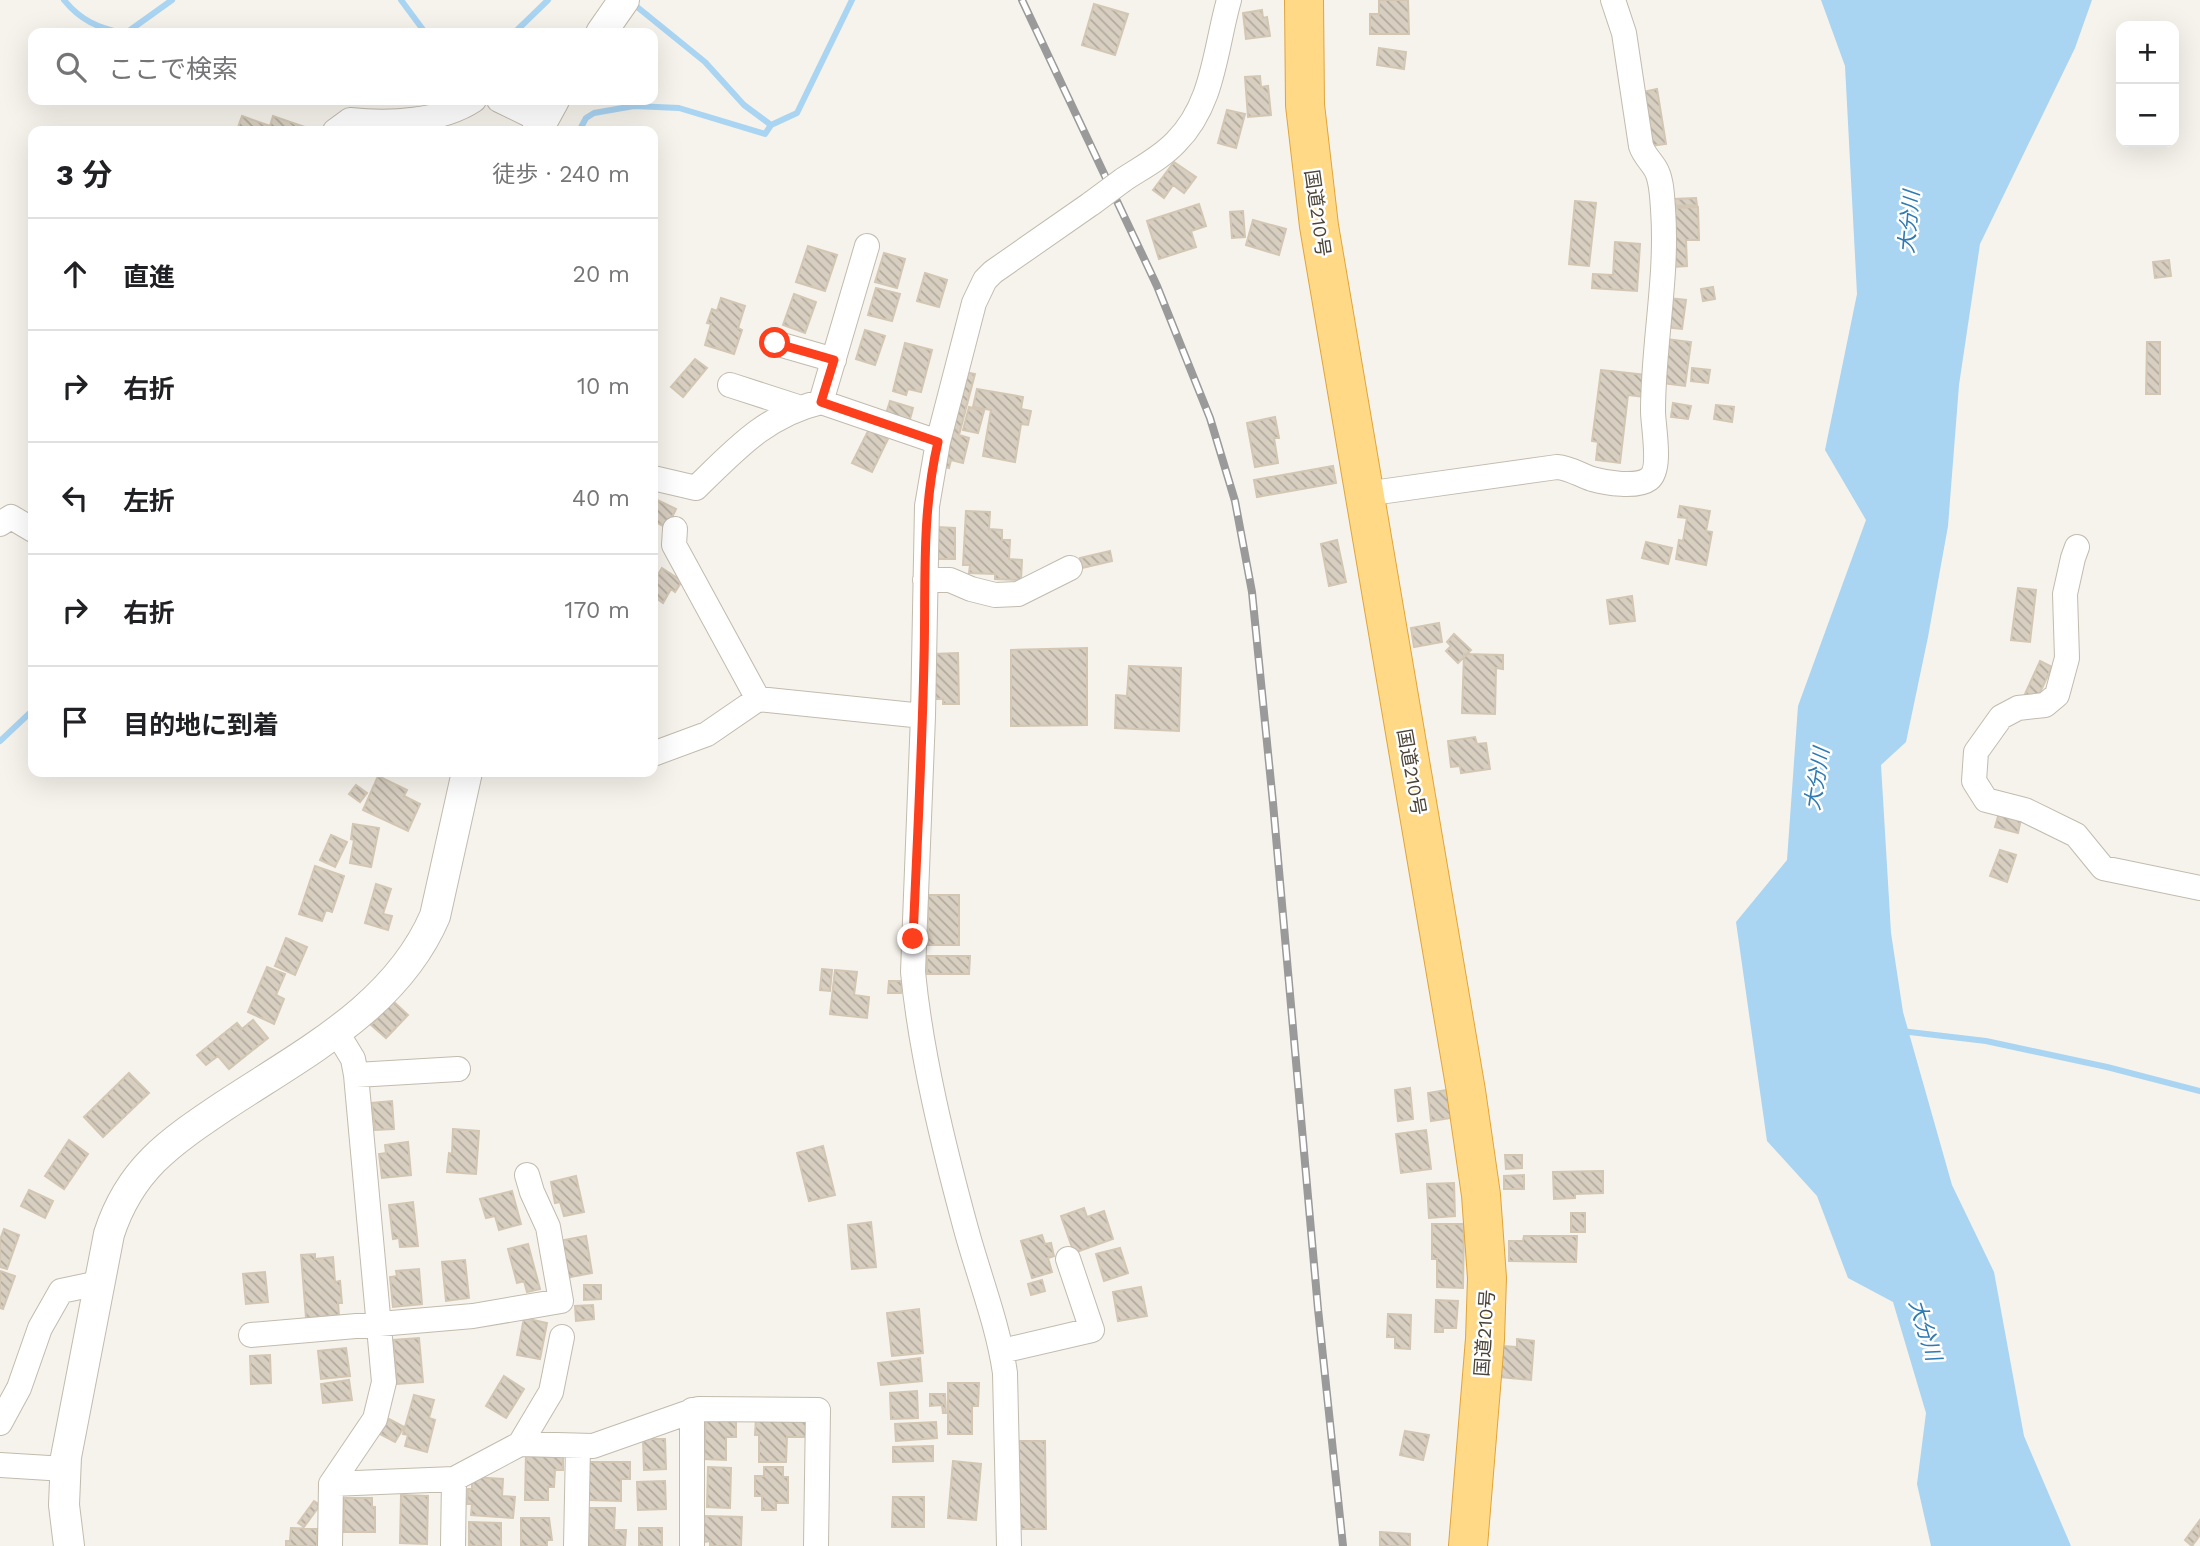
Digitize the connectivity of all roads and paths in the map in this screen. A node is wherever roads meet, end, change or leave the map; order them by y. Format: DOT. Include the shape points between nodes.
graph roads {
  1 [pos="624,0"];
  2 [pos="1229,0"];
  3 [pos="1304,0"];
  4 [pos="1613,0"];
  5 [pos="604,28"];
  6 [pos="466,105"];
  7 [pos="512,105"];
  8 [pos="544,117"];
  9 [pos="342,126"];
  10 [pos="867,246"];
  11 [pos="775,343"];
  12 [pos="834,360"];
  13 [pos="730,384"];
  14 [pos="809,405"];
  15 [pos="938,442"];
  16 [pos="658,479"];
  17 [pos="1365,494"];
  18 [pos="0,524"];
  19 [pos="28,527"];
  20 [pos="675,529"];
  21 [pos="2077,547"];
  22 [pos="1070,568"];
  23 [pos="925,580"];
  24 [pos="758,699"];
  25 [pos="923,716"];
  26 [pos="658,752"];
  27 [pos="466,777"];
  28 [pos="2200,888"];
  29 [pos="336,1031"];
  30 [pos="457,1069"];
  31 [pos="356,1074"];
  32 [pos="527,1175"];
  33 [pos="1068,1259"];
  34 [pos="99,1283"];
  35 [pos="377,1324"];
  36 [pos="251,1335"];
  37 [pos="562,1337"];
  38 [pos="1002,1351"];
  39 [pos="692,1410"];
  40 [pos="0,1423"];
  41 [pos="520,1444"];
  42 [pos="578,1447"];
  43 [pos="0,1465"];
  44 [pos="65,1469"];
  45 [pos="454,1479"];
  46 [pos="331,1484"];
  47 [pos="69,1546"];
  48 [pos="330,1546"];
  49 [pos="453,1546"];
  50 [pos="576,1546"];
  51 [pos="692,1546"];
  52 [pos="816,1546"];
  53 [pos="1009,1546"];
  54 [pos="1468,1546"];
  1 -- 5 [label="street"];
  2 -- 15 [label="street, bridge" via="1206,94 1176,142 985,280 974,303"];
  3 -- 17 [label="highway, 国道210号" via="1305,105 1314,188"];
  4 -- 17 [label="street" via="1624,33 1641,146 1659,177 1663,209 1653,474 1637,483 1607,481 1557,467"];
  6 -- 9 [label="street" via="422,117 351,120"];
  7 -- 8 [label="street"];
  10 -- 12 [label="street"];
  11 -- 12 [label="street"];
  12 -- 14 [label="street"];
  13 -- 14 [label="street"];
  14 -- 15 [label="street"];
  14 -- 16 [label="street" via="755,431 696,488"];
  15 -- 23 [label="street" via="927,506"];
  17 -- 54 [label="highway, 国道210号" via="1468,1102 1485,1228 1486,1317"];
  18 -- 19 [label="street" via="11,517"];
  20 -- 24 [label="street" via="674,545"];
  21 -- 28 [label="street" via="2066,594 2067,658 2057,695 2045,705 2018,708 2001,718 1976,752 1974,780 1986,800 2025,810 2076,835 2103,868"];
  22 -- 23 [label="street" via="1018,594 995,595 950,580"];
  23 -- 25 [label="street"];
  24 -- 25 [label="street"];
  24 -- 26 [label="street" via="707,734"];
  25 -- 38 [label="street" via="913,939 916,1008 965,1227"];
  27 -- 29 [label="street" via="443,888 426,937 387,990"];
  29 -- 31 [label="street" via="353,1059"];
  29 -- 34 [label="street" via="172,1141 151,1161 115,1216"];
  30 -- 31 [label="street"];
  31 -- 35 [label="street"];
  32 -- 35 [label="street" via="548,1227 561,1301 473,1316"];
  33 -- 38 [label="street" via="1092,1330"];
  34 -- 40 [label="street" via="61,1291 40,1328 19,1388"];
  34 -- 44 [label="street"];
  35 -- 36 [label="street"];
  35 -- 46 [label="street" via="384,1382 376,1419"];
  37 -- 41 [label="street" via="551,1392"];
  38 -- 53 [label="street"];
  39 -- 42 [label="street" via="604,1443"];
  39 -- 51 [label="street"];
  39 -- 52 [label="street" via="818,1410"];
  41 -- 42 [label="street"];
  41 -- 45 [label="street"];
  42 -- 50 [label="street"];
  43 -- 44 [label="street"];
  44 -- 47 [label="street"];
  45 -- 46 [label="street"];
  45 -- 49 [label="street"];
  46 -- 48 [label="street"];
}
